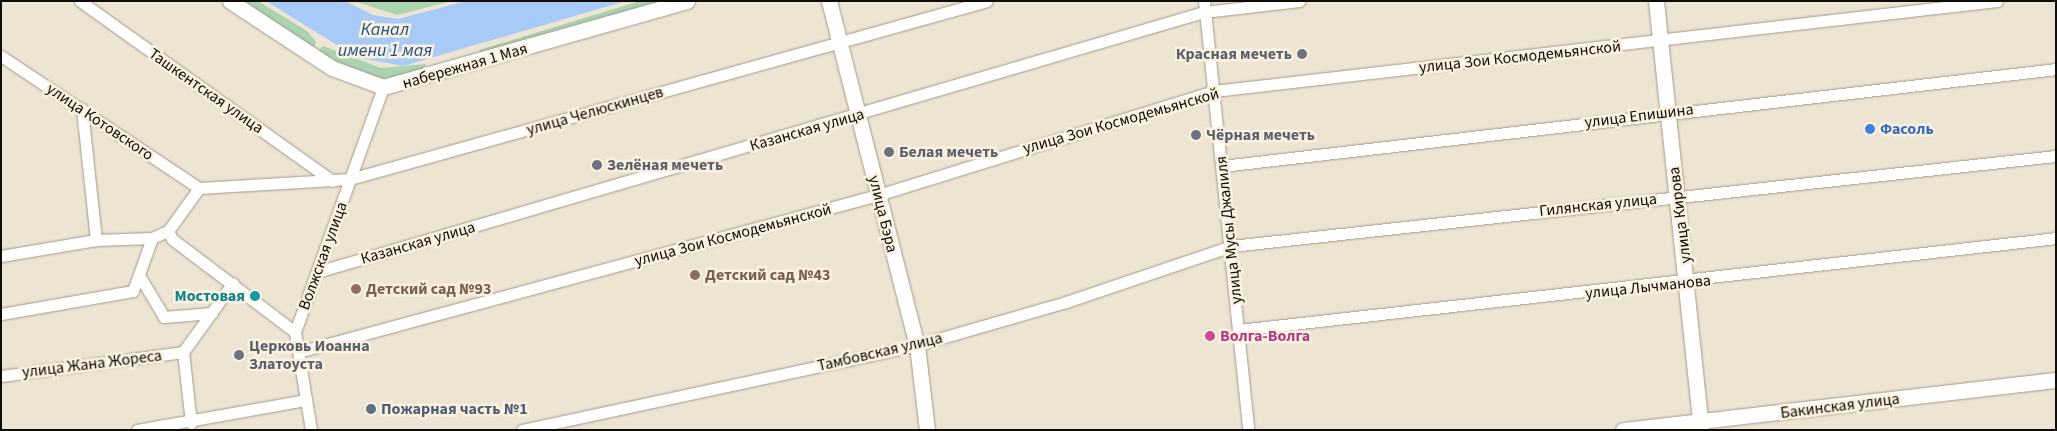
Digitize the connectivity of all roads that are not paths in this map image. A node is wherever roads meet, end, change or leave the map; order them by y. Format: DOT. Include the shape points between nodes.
graph roads {
  1 [pos="80,1"];
  2 [pos="230,1"];
  3 [pos="687,1"];
  4 [pos="828,1"];
  5 [pos="986,1"];
  6 [pos="1299,1"];
  7 [pos="1656,1"];
  8 [pos="1997,1"];
  9 [pos="1204,7"];
  10 [pos="1659,41"];
  11 [pos="839,42"];
  12 [pos="1,56"];
  13 [pos="2056,69"];
  14 [pos="383,87"];
  15 [pos="1214,91"];
  16 [pos="82,109"];
  17 [pos="1667,113"];
  18 [pos="859,115"];
  19 [pos="2056,156"];
  20 [pos="1222,166"];
  21 [pos="350,179"];
  22 [pos="332,181"];
  23 [pos="199,188"];
  24 [pos="878,195"];
  25 [pos="1678,196"];
  26 [pos="168,231"];
  27 [pos="152,238"];
  28 [pos="2056,238"];
  29 [pos="96,240"];
  30 [pos="1231,246"];
  31 [pos="1,256"];
  32 [pos="317,272"];
  33 [pos="139,276"];
  34 [pos="233,283"];
  35 [pos="1688,283"];
  36 [pos="212,313"];
  37 [pos="1,314"];
  38 [pos="1239,330"];
  39 [pos="295,332"];
  40 [pos="917,345"];
  41 [pos="184,352"];
  42 [pos="298,352"];
  43 [pos="1,376"];
  44 [pos="2056,380"];
  45 [pos="306,400"];
  46 [pos="191,423"];
  47 [pos="1700,426"];
  48 [pos="137,430"];
  49 [pos="311,430"];
  50 [pos="522,430"];
  51 [pos="927,430"];
  52 [pos="1248,430"];
  53 [pos="1623,430"];
  1 -- 22 [label="street, Ташкентская улица"];
  2 -- 14 [label="main road, набережная 1 Мая" via="332,68"];
  3 -- 14 [label="main road, набережная 1 Мая"];
  4 -- 11 [label="main road, улица Бэра"];
  5 -- 11 [label="street, улица Челюскинцев"];
  6 -- 9 [label="street, Казанская улица"];
  7 -- 10 [label="main road, улица Кирова"];
  8 -- 10 [label="street, улица Зои Космодемьянской"];
  9 -- 15 [label="street, улица Мусы Джалиля"];
  9 -- 18 [label="street, Казанская улица"];
  10 -- 15 [label="street, улица Зои Космодемьянской"];
  10 -- 17 [label="main road, улица Кирова"];
  11 -- 18 [label="main road, улица Бэра"];
  11 -- 21 [label="street, улица Челюскинцев"];
  12 -- 16 [label="street, улица Котовского"];
  13 -- 17 [label="street, улица Епишина"];
  14 -- 21 [label="street, Волжская улица"];
  15 -- 20 [label="street, улица Мусы Джалиля"];
  15 -- 24 [label="street, улица Зои Космодемьянской"];
  16 -- 23 [label="street, улица Котовского"];
  16 -- 29 [label="street"];
  17 -- 20 [label="street, улица Епишина"];
  17 -- 25 [label="main road, улица Кирова"];
  18 -- 24 [label="main road, улица Бэра"];
  18 -- 32 [label="street, Казанская улица"];
  19 -- 25 [label="street, Гилянская улица"];
  20 -- 30 [label="street, улица Мусы Джалиля"];
  21 -- 22 [label="street, улица Челюскинцев"];
  21 -- 32 [label="street, Волжская улица"];
  22 -- 23 [label="street, улица Челюскинцев"];
  23 -- 26 [label="street"];
  24 -- 40 [label="main road, улица Бэра"];
  24 -- 42 [label="street, улица Зои Космодемьянской"];
  25 -- 30 [label="street, Гилянская улица"];
  25 -- 35 [label="main road, улица Кирова"];
  26 -- 27 [label="street"];
  26 -- 34 [label="street"];
  27 -- 29 [label="street"];
  27 -- 33 [label="street"];
  28 -- 35 [label="street, улица Лычманова"];
  29 -- 31 [label="street"];
  30 -- 38 [label="street, улица Мусы Джалиля"];
  30 -- 40 [label="street, Тамбовская улица" via="1066,302"];
  32 -- 39 [label="street, Волжская улица"];
  33 -- 36 [label="street" via="164,317"];
  33 -- 37 [label="street" via="133,291"];
  34 -- 36 [label="street"];
  34 -- 39 [label="street"];
  35 -- 38 [label="street, улица Лычманова"];
  35 -- 47 [label="main road, улица Кирова"];
  36 -- 41 [label="street"];
  38 -- 52 [label="street, улица Мусы Джалиля"];
  39 -- 42 [label="street, Волжская улица"];
  40 -- 50 [label="street, Тамбовская улица"];
  40 -- 51 [label="main road, улица Бэра"];
  41 -- 43 [label="street, улица Жана Жореса"];
  41 -- 46 [label="street"];
  42 -- 45 [label="street, Волжская улица"];
  44 -- 47 [label="main road, Бакинская улица"];
  45 -- 46 [label="street"];
  45 -- 49 [label="street, Волжская улица"];
  46 -- 48 [label="street"];
  47 -- 53 [label="main road, Бакинская улица"];
}
